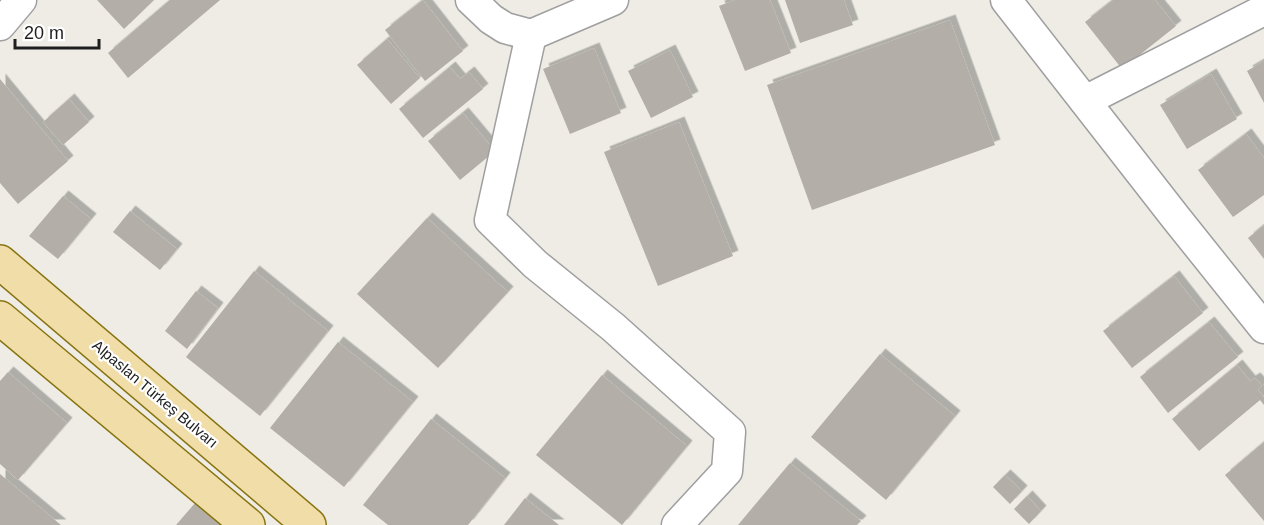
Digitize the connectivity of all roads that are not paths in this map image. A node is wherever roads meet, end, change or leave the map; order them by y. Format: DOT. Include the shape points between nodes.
graph roads {
  1 [pos="21,0"];
  2 [pos="471,0"];
  3 [pos="613,0"];
  4 [pos="1006,0"];
  5 [pos="1264,10"];
  6 [pos="0,25"];
  7 [pos="531,34"];
  8 [pos="1085,101"];
  9 [pos="0,262"];
  10 [pos="0,318"];
  11 [pos="1264,327"];
  12 [pos="248,525"];
  13 [pos="309,525"];
  14 [pos="677,525"];
  1 -- 6 [label="street"];
  2 -- 7 [label="street" via="505,28"];
  3 -- 7 [label="street"];
  4 -- 8 [label="street"];
  5 -- 8 [label="street"];
  7 -- 14 [label="street" via="490,220 535,264 613,327 730,432 727,471"];
  8 -- 11 [label="street"];
  9 -- 13 [label="main road, Alpaslan Türkeş Bulvarı"];
  10 -- 12 [label="main road"];
}
